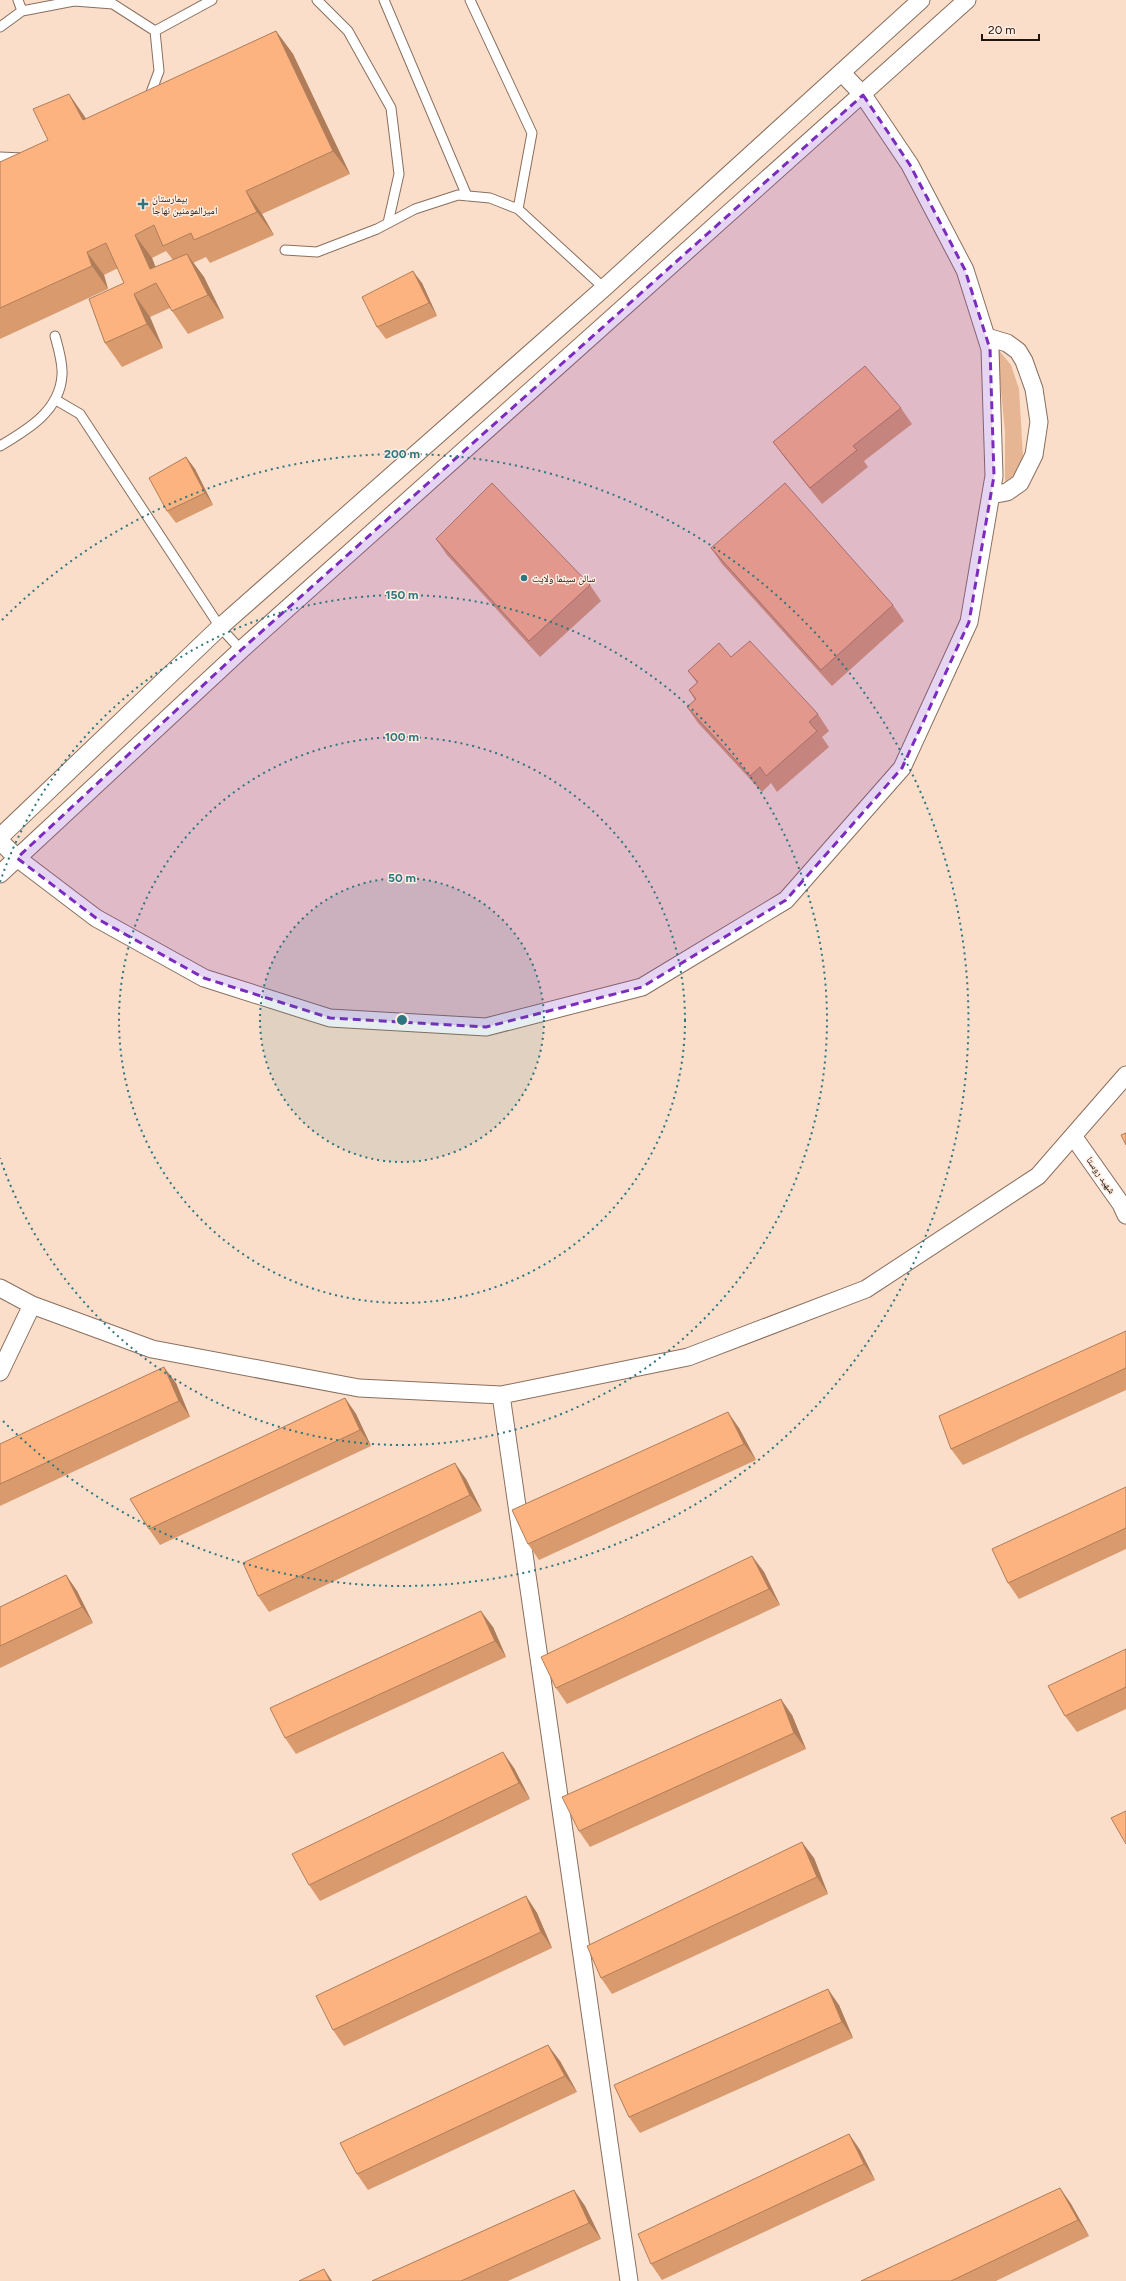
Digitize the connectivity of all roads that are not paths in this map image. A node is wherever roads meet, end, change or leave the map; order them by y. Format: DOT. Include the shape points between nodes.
graph roads {
  1 [pos="18,0"];
  2 [pos="212,0"];
  3 [pos="318,0"];
  4 [pos="384,0"];
  5 [pos="470,0"];
  6 [pos="921,0"];
  7 [pos="967,0"];
  8 [pos="22,11"];
  9 [pos="0,27"];
  10 [pos="155,31"];
  11 [pos="842,73"];
  12 [pos="863,95"];
  13 [pos="145,108"];
  14 [pos="0,157"];
  15 [pos="0,167"];
  16 [pos="467,196"];
  17 [pos="518,209"];
  18 [pos="388,223"];
  19 [pos="285,250"];
  20 [pos="604,288"];
  21 [pos="55,336"];
  22 [pos="987,337"];
  23 [pos="56,400"];
  24 [pos="0,446"];
  25 [pos="991,495"];
  26 [pos="220,627"];
  27 [pos="241,650"];
  28 [pos="0,837"];
  29 [pos="0,841"];
  30 [pos="17,858"];
  31 [pos="0,874"];
  32 [pos="1126,1075"];
  33 [pos="1073,1136"];
  34 [pos="1126,1215"];
  35 [pos="0,1288"];
  36 [pos="32,1305"];
  37 [pos="0,1372"];
  38 [pos="501,1395"];
  39 [pos="629,2281"];
  1 -- 8 [label="lane"];
  2 -- 10 [label="lane"];
  3 -- 18 [label="lane" via="348,31 391,108 399,174"];
  4 -- 16 [label="lane"];
  5 -- 17 [label="lane" via="532,133"];
  6 -- 11 [label="street"];
  7 -- 12 [label="street"];
  8 -- 9 [label="lane"];
  8 -- 10 [label="lane" via="74,1 113,4"];
  10 -- 13 [label="lane" via="158,71"];
  11 -- 12 [label="street"];
  11 -- 20 [label="street"];
  12 -- 22 [label="street" via="910,165 965,270"];
  12 -- 27 [label="street"];
  14 -- 15 [label="lane" via="35,158"];
  16 -- 17 [label="lane" via="490,198"];
  16 -- 18 [label="lane" via="458,195 416,209"];
  17 -- 20 [label="lane"];
  18 -- 19 [label="lane" via="316,252"];
  20 -- 26 [label="street"];
  21 -- 23 [label="lane" via="62,375"];
  22 -- 25 [label="street" via="990,349 994,468"];
  22 -- 25 [label="street" via="1007,343 1018,351 1024,361 1034,389 1038,422 1034,455 1020,483 1006,492"];
  23 -- 24 [label="lane" via="33,426"];
  23 -- 26 [label="lane" via="80,414"];
  25 -- 30 [label="street" via="969,622 902,768 786,900 642,987 486,1027 330,1018 204,978 96,918"];
  26 -- 27 [label="lane"];
  26 -- 28 [label="street"];
  27 -- 30 [label="street"];
  29 -- 30 [label="street"];
  30 -- 31 [label="street"];
  32 -- 33 [label="street"];
  33 -- 34 [label="street, شهید روستا"];
  33 -- 38 [label="street" via="1038,1176 866,1289 688,1357"];
  35 -- 36 [label="street"];
  36 -- 37 [label="street"];
  36 -- 38 [label="street" via="152,1349 359,1388"];
  38 -- 39 [label="street"];
}
